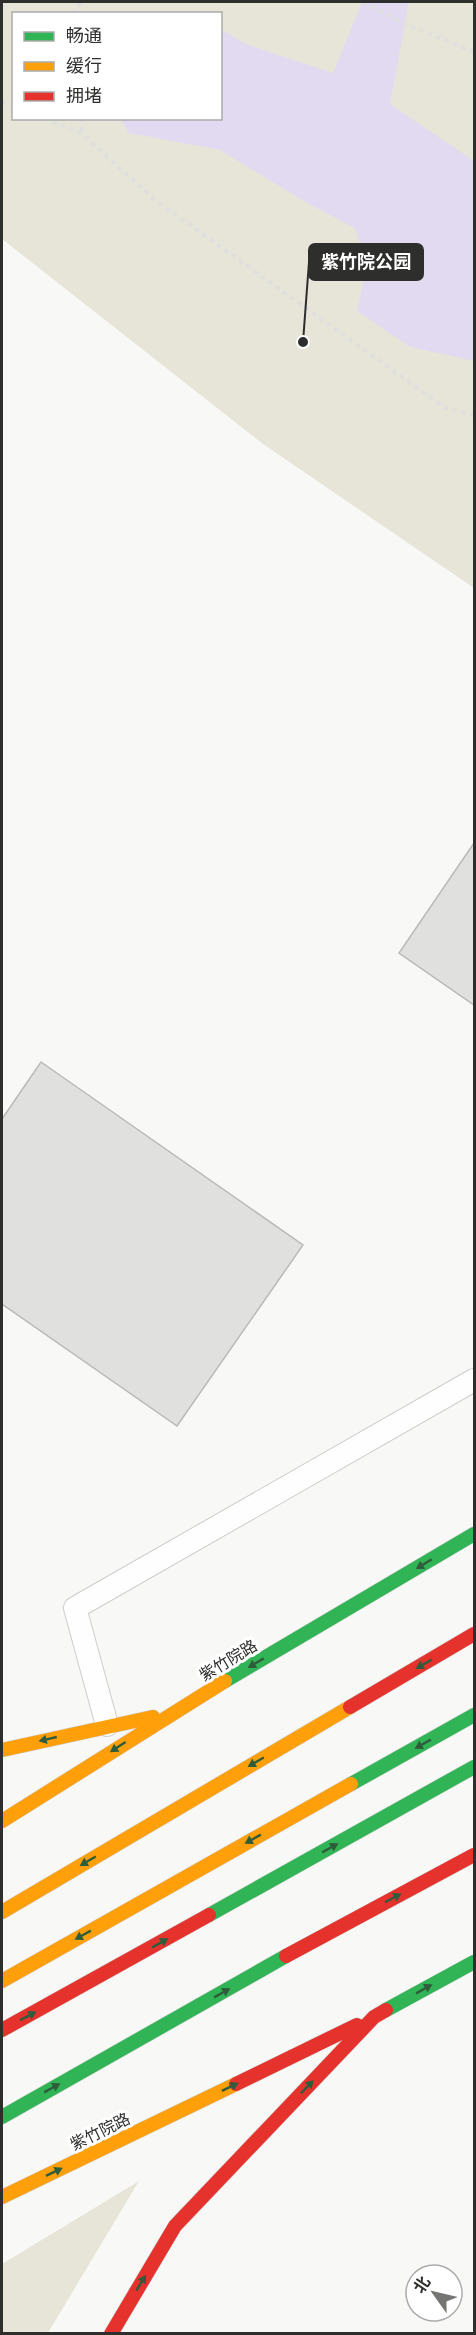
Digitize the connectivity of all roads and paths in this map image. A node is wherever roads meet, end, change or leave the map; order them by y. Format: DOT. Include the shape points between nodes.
graph roads {
  1 [pos="363,2"];
  2 [pos="474,52"];
  3 [pos="49,120"];
  4 [pos="81,120"];
  5 [pos="82,134"];
  6 [pos="474,415"];
  7 [pos="474,1380"];
  8 [pos="474,1534"];
  9 [pos="474,1634"];
  10 [pos="167,1715"];
  11 [pos="474,1715"];
  12 [pos="107,1725"];
  13 [pos="2,1750"];
  14 [pos="474,1767"];
  15 [pos="2,1821"];
  16 [pos="474,1855"];
  17 [pos="2,1912"];
  18 [pos="474,1962"];
  19 [pos="2,1981"];
  20 [pos="374,2017"];
  21 [pos="2,2030"];
  22 [pos="2,2117"];
  23 [pos="2,2197"];
  24 [pos="111,2334"];
  1 -- 2 [label="path"];
  3 -- 5 [label="path"];
  4 -- 5 [label="path"];
  5 -- 6 [label="path" via="164,207 444,406"];
  7 -- 12 [label="lane" via="75,1608"];
  8 -- 10 [label="main road, 紫竹院路, one-way"];
  9 -- 17 [label="main road, one-way"];
  10 -- 12 [label="main road"];
  10 -- 15 [label="main road, 紫竹院路, one-way"];
  11 -- 19 [label="main road, one-way"];
  12 -- 13 [label="main road, one-way"];
  21 -- 14 [label="main road, one-way"];
  22 -- 16 [label="main road, one-way"];
  20 -- 18 [label="main road, one-way"];
  23 -- 20 [label="main road, 紫竹院路, one-way"];
  24 -- 20 [label="main road, one-way" via="175,2226"];
}
